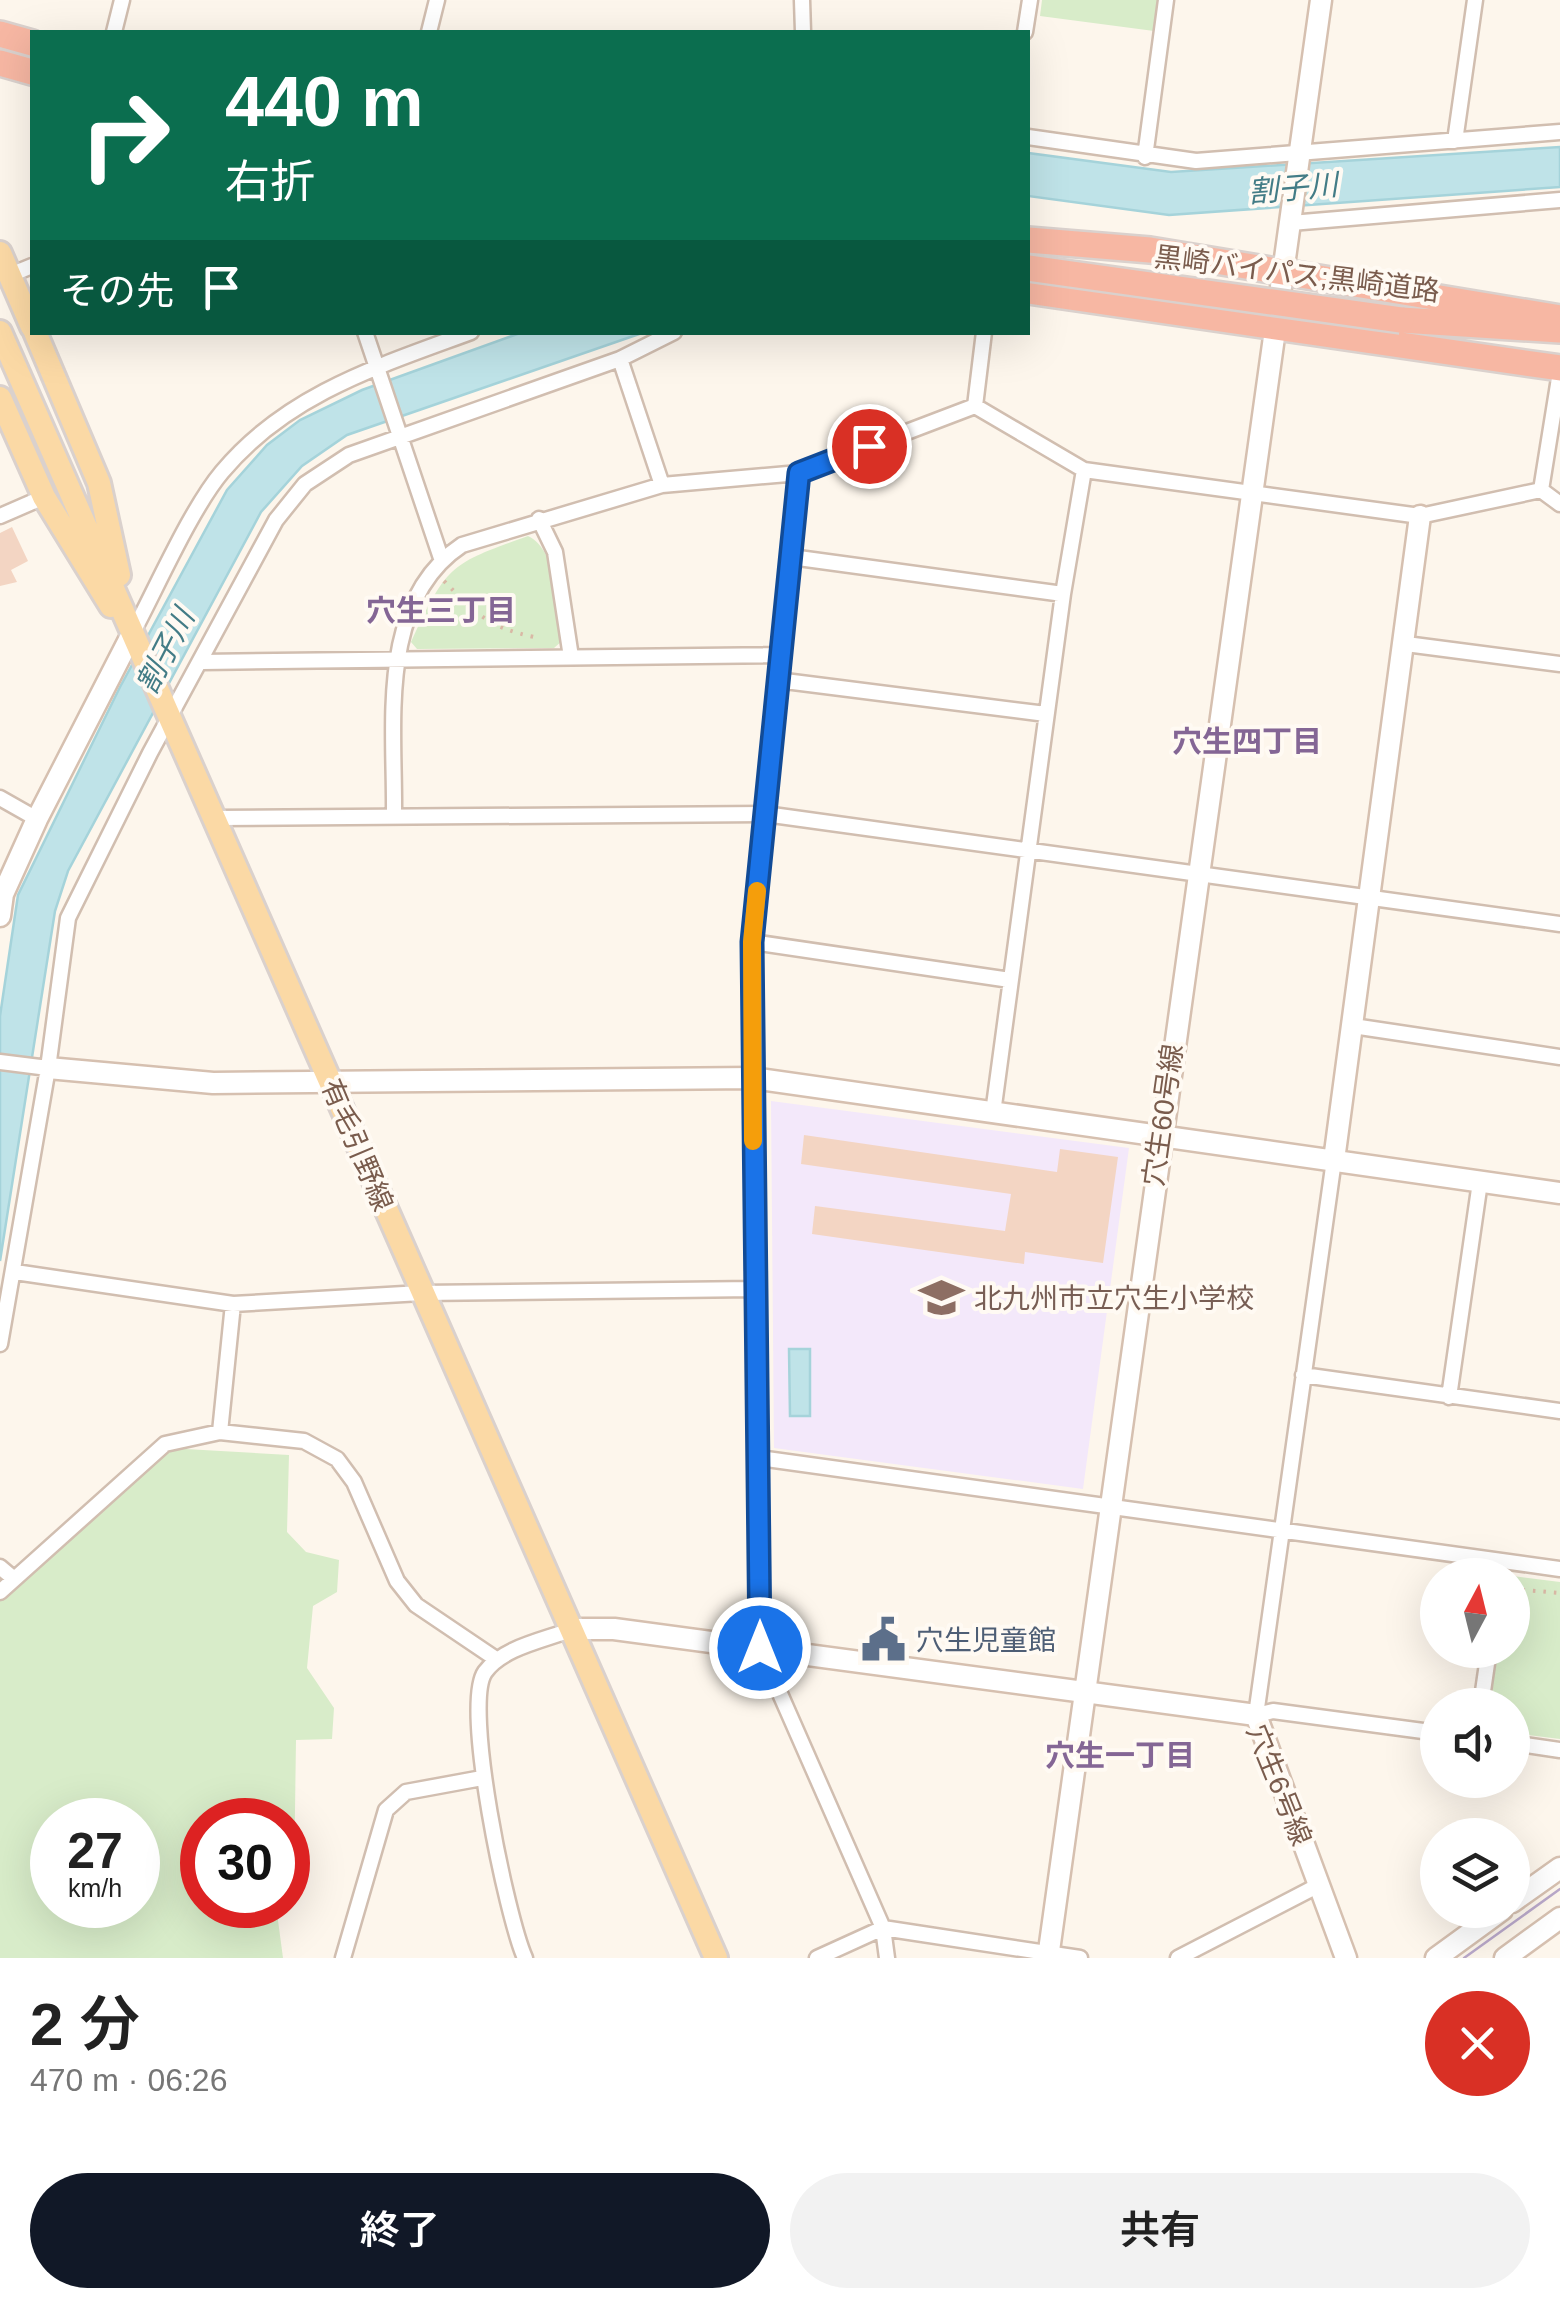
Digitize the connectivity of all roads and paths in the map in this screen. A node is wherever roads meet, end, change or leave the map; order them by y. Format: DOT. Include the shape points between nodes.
graph roads {
  1 [pos="122,0"];
  2 [pos="437,0"];
  3 [pos="802,0"];
  4 [pos="1030,0"];
  5 [pos="1166,0"];
  6 [pos="1321,0"];
  7 [pos="1476,0"];
  8 [pos="114,30"];
  9 [pos="430,30"];
  10 [pos="803,30"];
  11 [pos="1025,30"];
  12 [pos="0,34"];
  13 [pos="30,42"];
  14 [pos="0,63"];
  15 [pos="30,71"];
  16 [pos="0,81"];
  17 [pos="30,87"];
  18 [pos="1560,132"];
  19 [pos="1030,136"];
  20 [pos="1456,141"];
  21 [pos="1300,156"];
  22 [pos="1145,157"];
  23 [pos="1560,200"];
  24 [pos="1291,219"];
  25 [pos="1030,240"];
  26 [pos="0,253"];
  27 [pos="1030,268"];
  28 [pos="22,270"];
  29 [pos="1282,272"];
  30 [pos="1030,291"];
  31 [pos="30,310"];
  32 [pos="1560,318"];
  33 [pos="1275,326"];
  34 [pos="1560,330"];
  35 [pos="0,332"];
  36 [pos="36,335"];
  37 [pos="365,335"];
  38 [pos="464,335"];
  39 [pos="668,335"];
  40 [pos="984,335"];
  41 [pos="620,359"];
  42 [pos="1560,370"];
  43 [pos="378,374"];
  44 [pos="0,398"];
  45 [pos="974,406"];
  46 [pos="401,432"];
  47 [pos="1084,470"];
  48 [pos="799,473"];
  49 [pos="662,485"];
  50 [pos="1542,490"];
  51 [pos="1252,492"];
  52 [pos="44,497"];
  53 [pos="1560,504"];
  54 [pos="0,516"];
  55 [pos="1420,516"];
  56 [pos="539,519"];
  57 [pos="441,558"];
  58 [pos="790,558"];
  59 [pos="428,576"];
  60 [pos="1063,594"];
  61 [pos="137,643"];
  62 [pos="1406,644"];
  63 [pos="779,656"];
  64 [pos="571,657"];
  65 [pos="396,658"];
  66 [pos="534,658"];
  67 [pos="202,662"];
  68 [pos="1560,664"];
  69 [pos="777,680"];
  70 [pos="169,713"];
  71 [pos="1046,714"];
  72 [pos="0,798"];
  73 [pos="394,813"];
  74 [pos="766,814"];
  75 [pos="216,818"];
  76 [pos="37,819"];
  77 [pos="1027,850"];
  78 [pos="1197,874"];
  79 [pos="1368,896"];
  80 [pos="0,916"];
  81 [pos="1560,916"];
  82 [pos="1560,924"];
  83 [pos="752,942"];
  84 [pos="1010,980"];
  85 [pos="1352,1026"];
  86 [pos="1560,1057"];
  87 [pos="0,1062"];
  88 [pos="44,1068"];
  89 [pos="753,1078"];
  90 [pos="330,1082"];
  91 [pos="993,1112"];
  92 [pos="1160,1136"];
  93 [pos="1334,1160"];
  94 [pos="1480,1182"];
  95 [pos="1560,1192"];
  96 [pos="15,1272"];
  97 [pos="754,1288"];
  98 [pos="421,1293"];
  99 [pos="233,1304"];
  100 [pos="0,1344"];
  101 [pos="1303,1375"];
  102 [pos="1450,1397"];
  103 [pos="1560,1411"];
  104 [pos="220,1432"];
  105 [pos="759,1458"];
  106 [pos="1110,1504"];
  107 [pos="1282,1531"];
  108 [pos="1442,1558"];
  109 [pos="0,1567"];
  110 [pos="1530,1568"];
  111 [pos="1560,1569"];
  112 [pos="13,1578"];
  113 [pos="1530,1590"];
  114 [pos="0,1592"];
  115 [pos="1560,1593"];
  116 [pos="573,1630"];
  117 [pos="760,1648"];
  118 [pos="496,1658"];
  119 [pos="1082,1695"];
  120 [pos="1256,1716"];
  121 [pos="1420,1731"];
  122 [pos="1530,1746"];
  123 [pos="1560,1750"];
  124 [pos="482,1778"];
  125 [pos="1560,1868"];
  126 [pos="1319,1885"];
  127 [pos="1530,1889"];
  128 [pos="1560,1918"];
  129 [pos="883,1928"];
  130 [pos="1477,1928"];
  131 [pos="1518,1954"];
  132 [pos="1049,1956"];
  133 [pos="343,1958"];
  134 [pos="525,1958"];
  135 [pos="716,1958"];
  136 [pos="817,1958"];
  137 [pos="887,1958"];
  138 [pos="1080,1958"];
  139 [pos="1178,1958"];
  140 [pos="1346,1958"];
  141 [pos="1436,1958"];
  1 -- 8 [label="street"];
  2 -- 9 [label="street"];
  3 -- 10 [label="street"];
  4 -- 11 [label="street"];
  5 -- 22 [label="street"];
  6 -- 21 [label="street, 穴生60号線"];
  7 -- 20 [label="street"];
  12 -- 13 [label="highway"];
  14 -- 15 [label="highway"];
  16 -- 17 [label="highway"];
  18 -- 20 [label="street"];
  19 -- 22 [label="street"];
  20 -- 21 [label="street"];
  21 -- 22 [label="street"];
  21 -- 24 [label="street, 穴生60号線"];
  23 -- 24 [label="street"];
  24 -- 29 [label="street, 穴生60号線"];
  25 -- 29 [label="highway" via="1150,250"];
  26 -- 28 [label="main road"];
  27 -- 34 [label="highway, 黒崎バイパス;黒崎道路, bridge" via="1401,320"];
  28 -- 31 [label="main road"];
  29 -- 32 [label="highway"];
  29 -- 33 [label="street, 穴生60号線"];
  30 -- 33 [label="highway"];
  33 -- 42 [label="highway"];
  33 -- 51 [label="street, 穴生60号線"];
  35 -- 61 [label="main road, 有毛引野線"];
  36 -- 61 [label="main road" via="99,483"];
  37 -- 43 [label="street"];
  38 -- 43 [label="street"];
  39 -- 41 [label="street"];
  40 -- 45 [label="street"];
  41 -- 46 [label="street"];
  41 -- 49 [label="street"];
  42 -- 50 [label="street"];
  43 -- 46 [label="street"];
  43 -- 61 [label="street" via="320,390 263,430 220,474"];
  44 -- 52 [label="main road"];
  45 -- 47 [label="street"];
  45 -- 48 [label="street"];
  46 -- 57 [label="street"];
  46 -- 67 [label="street" via="305,484 276,520"];
  47 -- 51 [label="street"];
  47 -- 60 [label="street"];
  48 -- 49 [label="street"];
  48 -- 58 [label="street"];
  49 -- 56 [label="street"];
  50 -- 53 [label="street"];
  50 -- 55 [label="street"];
  51 -- 55 [label="street"];
  51 -- 78 [label="street, 穴生60号線"];
  52 -- 54 [label="street"];
  52 -- 61 [label="main road"];
  55 -- 62 [label="street"];
  56 -- 57 [label="street"];
  56 -- 64 [label="street" via="554,552"];
  57 -- 59 [label="street"];
  58 -- 60 [label="street"];
  58 -- 63 [label="street"];
  59 -- 65 [label="street"];
  59 -- 66 [label="path" via="444,581 470,611 500,630 534,637"];
  60 -- 71 [label="street"];
  61 -- 70 [label="main road, 有毛引野線"];
  61 -- 76 [label="street"];
  62 -- 68 [label="street"];
  62 -- 79 [label="street"];
  63 -- 64 [label="street"];
  63 -- 69 [label="street"];
  64 -- 66 [label="street"];
  65 -- 66 [label="street"];
  65 -- 67 [label="street"];
  65 -- 73 [label="street"];
  67 -- 70 [label="street"];
  69 -- 71 [label="street"];
  69 -- 74 [label="street"];
  70 -- 75 [label="main road, 有毛引野線"];
  70 -- 88 [label="street" via="68,918"];
  71 -- 77 [label="street"];
  72 -- 76 [label="street"];
  73 -- 74 [label="street"];
  73 -- 75 [label="street"];
  74 -- 77 [label="street"];
  74 -- 83 [label="street"];
  75 -- 90 [label="main road, 有毛引野線"];
  76 -- 80 [label="street"];
  77 -- 78 [label="street"];
  77 -- 84 [label="street"];
  78 -- 79 [label="street"];
  78 -- 92 [label="street, 穴生60号線"];
  79 -- 82 [label="street"];
  79 -- 85 [label="street"];
  81 -- 82 [label="street"];
  83 -- 84 [label="street"];
  83 -- 89 [label="street"];
  84 -- 91 [label="street"];
  85 -- 86 [label="street"];
  85 -- 93 [label="street"];
  87 -- 88 [label="street"];
  88 -- 90 [label="street" via="213,1083"];
  88 -- 96 [label="street"];
  89 -- 90 [label="street"];
  89 -- 91 [label="street"];
  89 -- 97 [label="street"];
  90 -- 98 [label="main road, 有毛引野線"];
  91 -- 92 [label="street"];
  92 -- 93 [label="street"];
  92 -- 106 [label="street, 穴生60号線"];
  93 -- 94 [label="street"];
  93 -- 101 [label="street"];
  94 -- 95 [label="street"];
  94 -- 102 [label="street"];
  96 -- 99 [label="street"];
  96 -- 100 [label="street"];
  97 -- 98 [label="street"];
  97 -- 105 [label="street"];
  98 -- 99 [label="street"];
  98 -- 116 [label="main road, 有毛引野線"];
  99 -- 104 [label="street"];
  101 -- 102 [label="street"];
  101 -- 107 [label="street"];
  102 -- 103 [label="street"];
  104 -- 112 [label="street" via="165,1444"];
  104 -- 118 [label="street" via="304,1441 337,1459 416,1606"];
  105 -- 106 [label="street"];
  105 -- 117 [label="street"];
  106 -- 107 [label="street"];
  106 -- 119 [label="street, 穴生60号線"];
  107 -- 108 [label="street"];
  107 -- 120 [label="street"];
  109 -- 112 [label="street"];
  110 -- 111 [label="street"];
  112 -- 114 [label="street"];
  113 -- 115 [label="path"];
  116 -- 117 [label="street, 穴生6号線"];
  116 -- 118 [label="street"];
  116 -- 135 [label="main road, 有毛引野線"];
  117 -- 119 [label="street, 穴生6号線"];
  117 -- 129 [label="street"];
  118 -- 124 [label="street" via="481,1678"];
  119 -- 120 [label="street, 穴生6号線"];
  119 -- 132 [label="street, 穴生60号線"];
  120 -- 121 [label="street" via="1273,1711"];
  120 -- 126 [label="street, 穴生6号線"];
  122 -- 123 [label="street"];
  124 -- 133 [label="street" via="406,1792 386,1810"];
  124 -- 134 [label="street"];
  125 -- 127 [label="street"];
  126 -- 139 [label="street"];
  126 -- 140 [label="street, 穴生6号線"];
  128 -- 131 [label="street"];
  129 -- 132 [label="street"];
  129 -- 136 [label="street"];
  129 -- 137 [label="street"];
  130 -- 141 [label="street"];
  132 -- 138 [label="street"];
}
